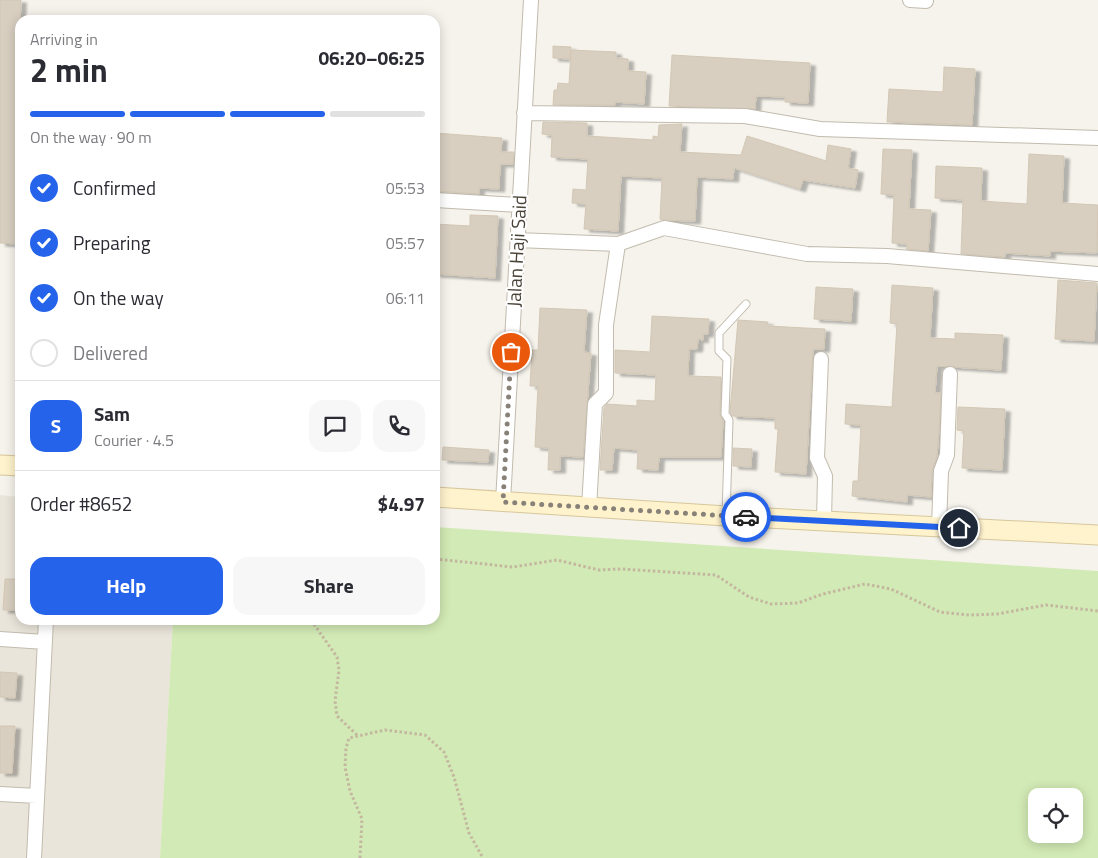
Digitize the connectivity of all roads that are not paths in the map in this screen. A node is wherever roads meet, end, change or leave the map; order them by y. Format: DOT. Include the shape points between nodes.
graph roads {
  1 [pos="531,0"];
  2 [pos="910,0"];
  3 [pos="926,1"];
  4 [pos="524,112"];
  5 [pos="1098,138"];
  6 [pos="440,200"];
  7 [pos="519,205"];
  8 [pos="517,240"];
  9 [pos="618,244"];
  10 [pos="1098,274"];
  11 [pos="746,304"];
  12 [pos="821,359"];
  13 [pos="950,374"];
  14 [pos="0,465"];
  15 [pos="15,466"];
  16 [pos="440,497"];
  17 [pos="503,502"];
  18 [pos="589,508"];
  19 [pos="726,516"];
  20 [pos="824,521"];
  21 [pos="939,527"];
  22 [pos="1098,535"];
  23 [pos="46,625"];
  24 [pos="0,639"];
  25 [pos="45,642"];
  26 [pos="0,794"];
  27 [pos="37,796"];
  28 [pos="34,858"];
  1 -- 4 [label="street, Jalan Haji Said"];
  2 -- 3 [label="street"];
  4 -- 5 [label="street" via="746,116 820,129"];
  4 -- 7 [label="street, Jalan Haji Said"];
  6 -- 7 [label="street"];
  7 -- 8 [label="street, Jalan Haji Said"];
  8 -- 9 [label="street"];
  8 -- 17 [label="street, Jalan Haji Said"];
  9 -- 10 [label="street" via="664,228 808,254 887,256"];
  9 -- 18 [label="street" via="606,325 606,393 595,404"];
  11 -- 19 [label="lane" via="720,333 719,351 726,359 725,414 729,420"];
  12 -- 20 [label="street" via="817,458 825,476"];
  13 -- 21 [label="street" via="947,455 941,471"];
  14 -- 15 [label="main road"];
  16 -- 17 [label="main road"];
  17 -- 18 [label="main road"];
  18 -- 19 [label="main road"];
  19 -- 20 [label="main road"];
  20 -- 21 [label="main road"];
  21 -- 22 [label="main road"];
  23 -- 25 [label="street"];
  24 -- 25 [label="street"];
  25 -- 27 [label="street"];
  26 -- 27 [label="street"];
  27 -- 28 [label="street"];
}
